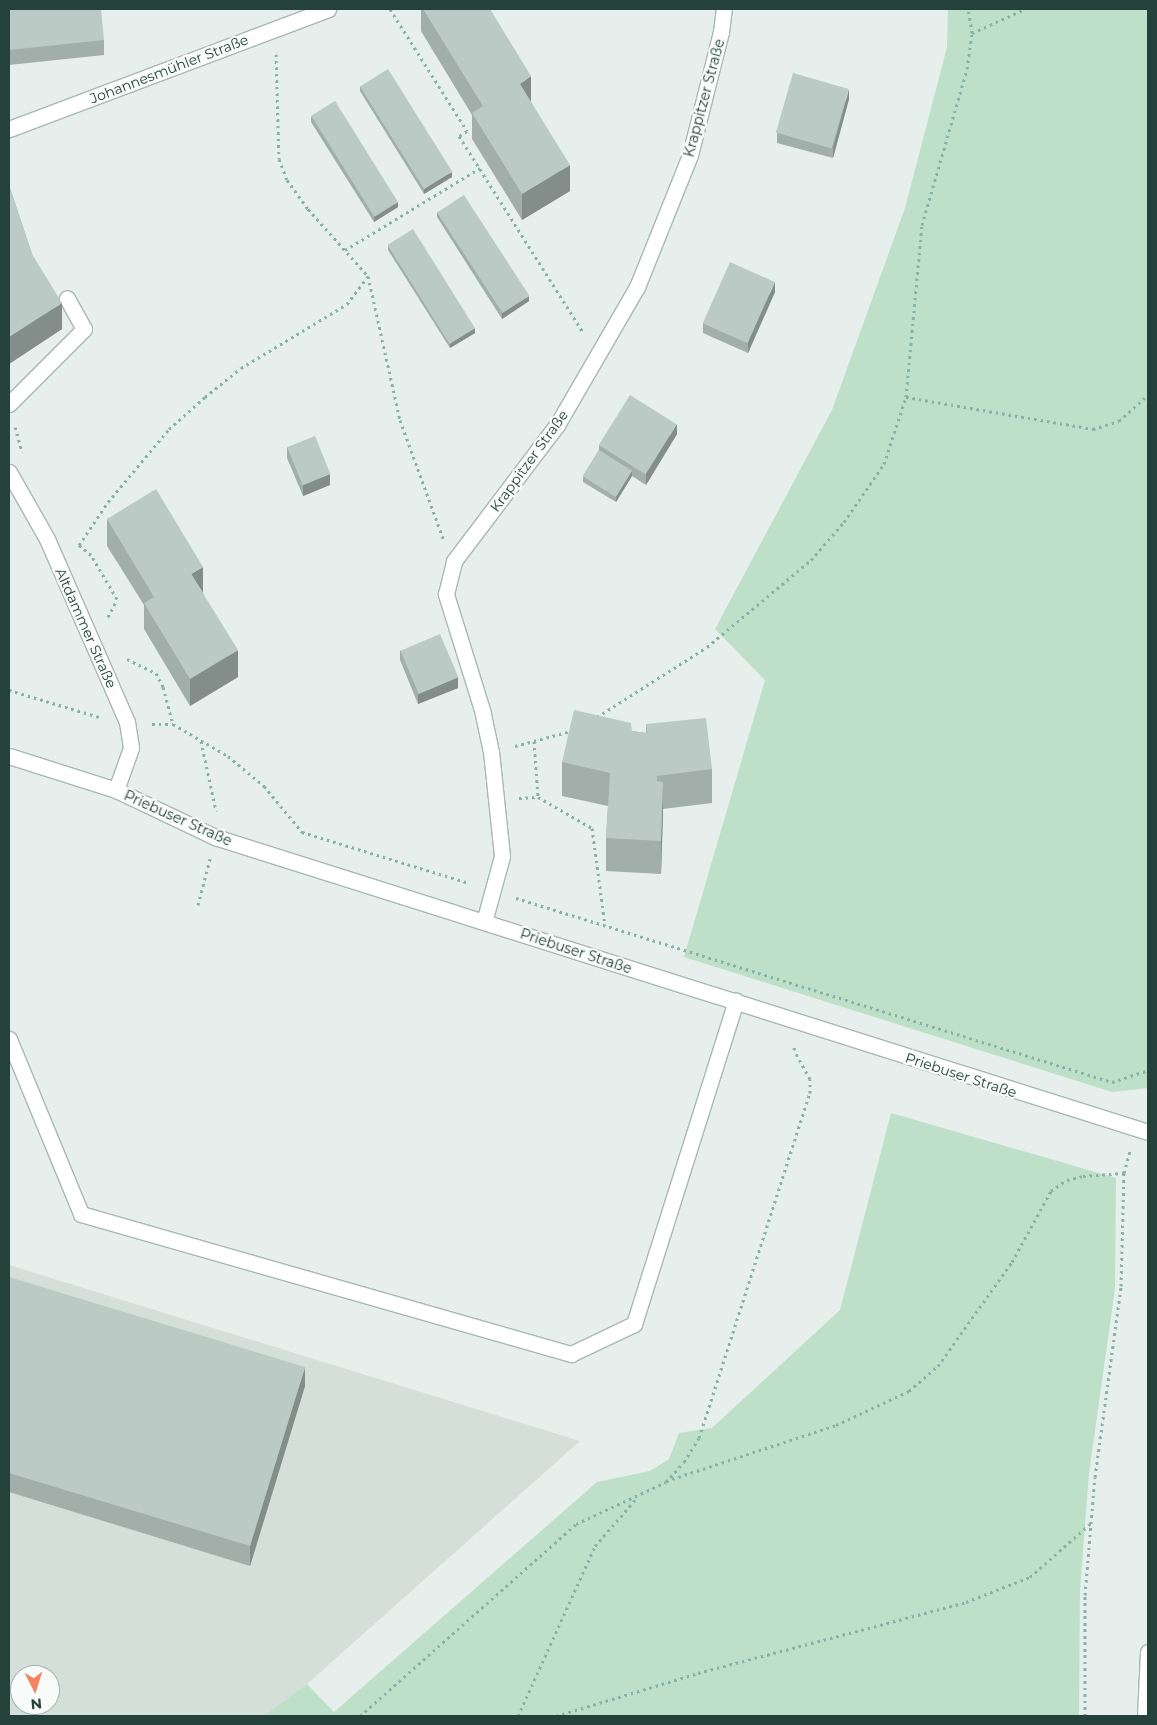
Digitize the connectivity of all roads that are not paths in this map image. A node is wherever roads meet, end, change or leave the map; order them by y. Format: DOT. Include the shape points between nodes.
graph roads {
  1 [pos="328,9"];
  2 [pos="724,9"];
  3 [pos="9,129"];
  4 [pos="67,298"];
  5 [pos="9,404"];
  6 [pos="9,472"];
  7 [pos="9,756"];
  8 [pos="116,790"];
  9 [pos="484,922"];
  10 [pos="736,1001"];
  11 [pos="9,1039"];
  12 [pos="1142,1131"];
  13 [pos="1148,1652"];
  14 [pos="1145,1716"];
  1 -- 3 [label="street, Johannesmühler Straße"];
  2 -- 9 [label="street, Krappitzer Straße" via="690,155 637,287 557,424 454,561 446,594 483,712 491,752 502,856"];
  4 -- 5 [label="street" via="84,329"];
  6 -- 8 [label="street, Altdammer Straße" via="47,539 127,722 131,748"];
  7 -- 8 [label="street, Priebuser Straße"];
  8 -- 9 [label="street, Priebuser Straße" via="215,837"];
  9 -- 10 [label="street, Priebuser Straße"];
  10 -- 11 [label="street" via="634,1324 570,1354 81,1214"];
  10 -- 12 [label="street, Priebuser Straße"];
  13 -- 14 [label="street"];
}
